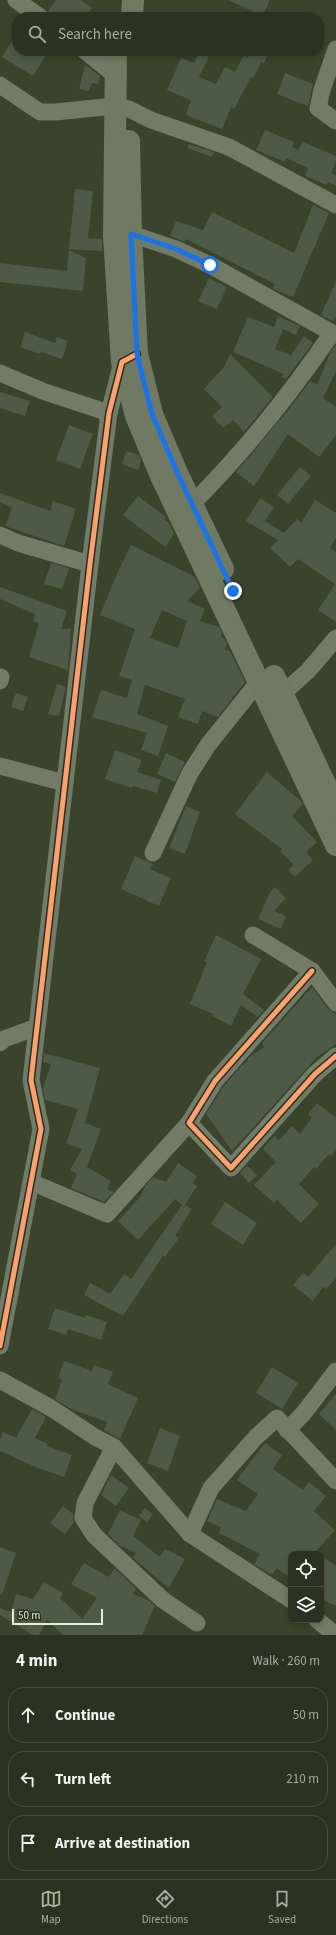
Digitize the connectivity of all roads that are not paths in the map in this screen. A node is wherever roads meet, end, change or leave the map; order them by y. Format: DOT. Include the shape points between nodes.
graph roads {
  1 [pos="16,0"];
  2 [pos="118,0"];
  3 [pos="133,0"];
  4 [pos="33,12"];
  5 [pos="118,12"];
  6 [pos="132,12"];
  7 [pos="336,49"];
  8 [pos="91,56"];
  9 [pos="116,56"];
  10 [pos="130,56"];
  11 [pos="116,76"];
  12 [pos="0,85"];
  13 [pos="122,108"];
  14 [pos="336,121"];
  15 [pos="336,205"];
  16 [pos="131,234"];
  17 [pos="334,334"];
  18 [pos="129,358"];
  19 [pos="0,374"];
  20 [pos="109,413"];
  21 [pos="192,504"];
  22 [pos="0,535"];
  23 [pos="90,564"];
  24 [pos="336,638"];
  25 [pos="259,681"];
  26 [pos="282,694"];
  27 [pos="0,766"];
  28 [pos="65,783"];
  29 [pos="336,807"];
  30 [pos="336,845"];
  31 [pos="153,853"];
  32 [pos="253,935"];
  33 [pos="312,971"];
  34 [pos="336,1004"];
  35 [pos="37,1028"];
  36 [pos="1,1038"];
  37 [pos="336,1056"];
  38 [pos="189,1123"];
  39 [pos="31,1182"];
  40 [pos="5,1290"];
  41 [pos="0,1346"];
  42 [pos="336,1371"];
  43 [pos="0,1380"];
  44 [pos="287,1430"];
  45 [pos="114,1447"];
  46 [pos="336,1481"];
  47 [pos="190,1534"];
  48 [pos="288,1598"];
  49 [pos="197,1623"];
  50 [pos="321,1623"];
  51 [pos="336,1635"];
  1 -- 4 [label="street"];
  2 -- 5 [label="main road"];
  3 -- 6 [label="main road"];
  7 -- 14 [label="street" via="318,108"];
  8 -- 11 [label="street"];
  9 -- 11 [label="main road"];
  10 -- 13 [label="main road"];
  11 -- 13 [label="main road"];
  12 -- 13 [label="street" via="40,112"];
  13 -- 15 [label="street" via="229,147"];
  13 -- 16 [label="main road"];
  13 -- 18 [label="main road" via="114,236"];
  16 -- 17 [label="street" via="176,249 210,265"];
  16 -- 18 [label="main road"];
  17 -- 21 [label="street" via="272,413"];
  18 -- 20 [label="street"];
  18 -- 21 [label="main road"];
  18 -- 25 [label="main road" via="136,416 161,476"];
  19 -- 20 [label="street"];
  20 -- 23 [label="street"];
  21 -- 26 [label="main road"];
  22 -- 23 [label="street" via="18,543"];
  23 -- 28 [label="street"];
  24 -- 26 [label="street" via="308,671"];
  25 -- 30 [label="main road"];
  25 -- 31 [label="street" via="208,745 190,773"];
  26 -- 29 [label="main road"];
  27 -- 28 [label="street"];
  28 -- 35 [label="street"];
  32 -- 33 [label="street"];
  33 -- 34 [label="street"];
  33 -- 38 [label="street" via="214,1081"];
  35 -- 36 [label="street"];
  35 -- 39 [label="street" via="31,1080 41,1129"];
  37 -- 38 [label="street" via="315,1074 230,1168"];
  38 -- 39 [label="street" via="107,1214"];
  39 -- 40 [label="street"];
  40 -- 41 [label="street"];
  42 -- 44 [label="street" via="303,1414"];
  43 -- 45 [label="street"];
  44 -- 46 [label="street"];
  44 -- 47 [label="street" via="278,1418 256,1437 211,1488"];
  45 -- 47 [label="street"];
  45 -- 49 [label="street" via="85,1503 83,1518 94,1535 163,1600"];
  47 -- 48 [label="street"];
  50 -- 51 [label="street"];
}
